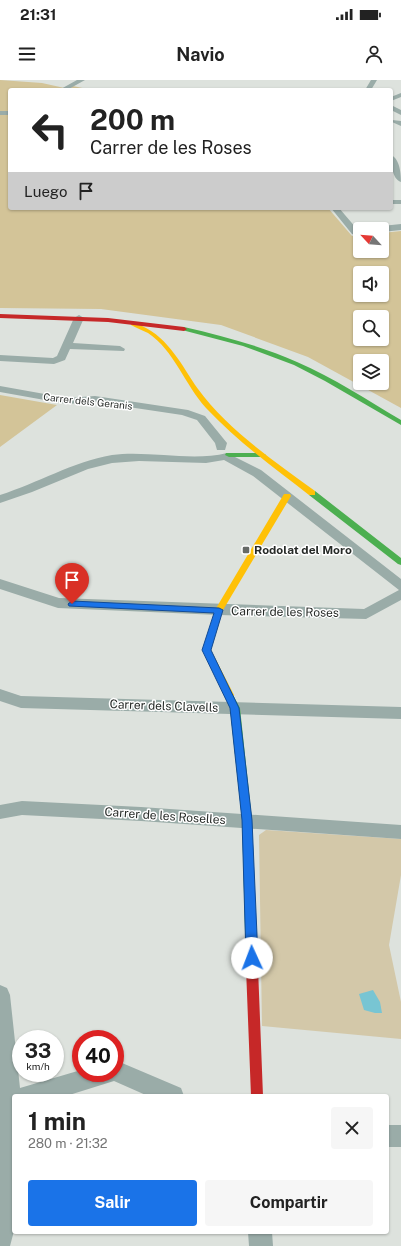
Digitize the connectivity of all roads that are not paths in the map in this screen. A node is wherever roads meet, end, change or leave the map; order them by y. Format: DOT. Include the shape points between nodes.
graph roads {
  1 [pos="69,80"];
  2 [pos="80,81"];
  3 [pos="66,88"];
  4 [pos="393,162"];
  5 [pos="401,180"];
  6 [pos="337,210"];
  7 [pos="401,227"];
  8 [pos="389,228"];
  9 [pos="353,230"];
  10 [pos="0,316"];
  11 [pos="79,318"];
  12 [pos="123,320"];
  13 [pos="166,326"];
  14 [pos="178,335"];
  15 [pos="156,338"];
  16 [pos="66,346"];
  17 [pos="120,349"];
  18 [pos="168,350"];
  19 [pos="0,358"];
  20 [pos="0,390"];
  21 [pos="401,423"];
  22 [pos="228,427"];
  23 [pos="248,444"];
  24 [pos="225,453"];
  25 [pos="262,455"];
  26 [pos="287,496"];
  27 [pos="0,499"];
  28 [pos="401,562"];
  29 [pos="0,584"];
  30 [pos="401,586"];
  31 [pos="401,594"];
  32 [pos="219,610"];
  33 [pos="0,695"];
  34 [pos="235,708"];
  35 [pos="401,713"];
  36 [pos="0,812"];
  37 [pos="247,820"];
  38 [pos="401,832"];
  39 [pos="0,995"];
  40 [pos="124,1075"];
  41 [pos="78,1082"];
  42 [pos="17,1094"];
  43 [pos="36,1094"];
  44 [pos="168,1094"];
  45 [pos="257,1094"];
  46 [pos="389,1136"];
  47 [pos="401,1136"];
  48 [pos="12,1168"];
  49 [pos="260,1234"];
  50 [pos="0,1241"];
  51 [pos="261,1246"];
  1 -- 2 [label="street"];
  2 -- 3 [label="street"];
  4 -- 5 [label="street"];
  6 -- 9 [label="street"];
  7 -- 8 [label="street"];
  10 -- 11 [label="main road"];
  11 -- 12 [label="main road"];
  11 -- 16 [label="street"];
  12 -- 13 [label="main road"];
  12 -- 15 [label="main road"];
  13 -- 14 [label="main road" via="178,332"];
  13 -- 15 [label="main road" via="155,332"];
  14 -- 15 [label="main road"];
  14 -- 18 [label="main road" via="170,343"];
  14 -- 21 [label="main road" via="210,334 256,348 300,366"];
  15 -- 18 [label="main road"];
  16 -- 17 [label="street"];
  16 -- 19 [label="street" via="61,358 54,361"];
  18 -- 22 [label="main road" via="207,405"];
  20 -- 24 [label="street, Carrer dels Geranis" via="67,400 95,399 184,412 201,418"];
  22 -- 23 [label="main road"];
  22 -- 24 [label="main road" via="230,444"];
  23 -- 24 [label="main road"];
  23 -- 25 [label="main road"];
  24 -- 25 [label="main road"];
  24 -- 26 [label="street" via="258,473"];
  24 -- 27 [label="street" via="196,458 113,459 88,465 22,493"];
  25 -- 28 [label="main road"];
  26 -- 30 [label="street"];
  26 -- 32 [label="main road"];
  29 -- 32 [label="street, Carrer de les Roses" via="58,603"];
  31 -- 32 [label="street, Carrer de les Roses" via="366,614"];
  32 -- 34 [label="main road" via="207,650"];
  33 -- 34 [label="street, Carrer dels Clavells" via="21,702"];
  34 -- 35 [label="street, Carrer dels Clavells"];
  34 -- 37 [label="main road"];
  36 -- 37 [label="street, Carrer de les Roselles" via="22,808"];
  37 -- 38 [label="street, Carrer de les Roselles"];
  37 -- 45 [label="main road"];
  39 -- 42 [label="street"];
  40 -- 44 [label="street"];
  41 -- 43 [label="street"];
  46 -- 47 [label="street"];
  48 -- 50 [label="street" via="9,1202"];
  49 -- 51 [label="street"];
}
